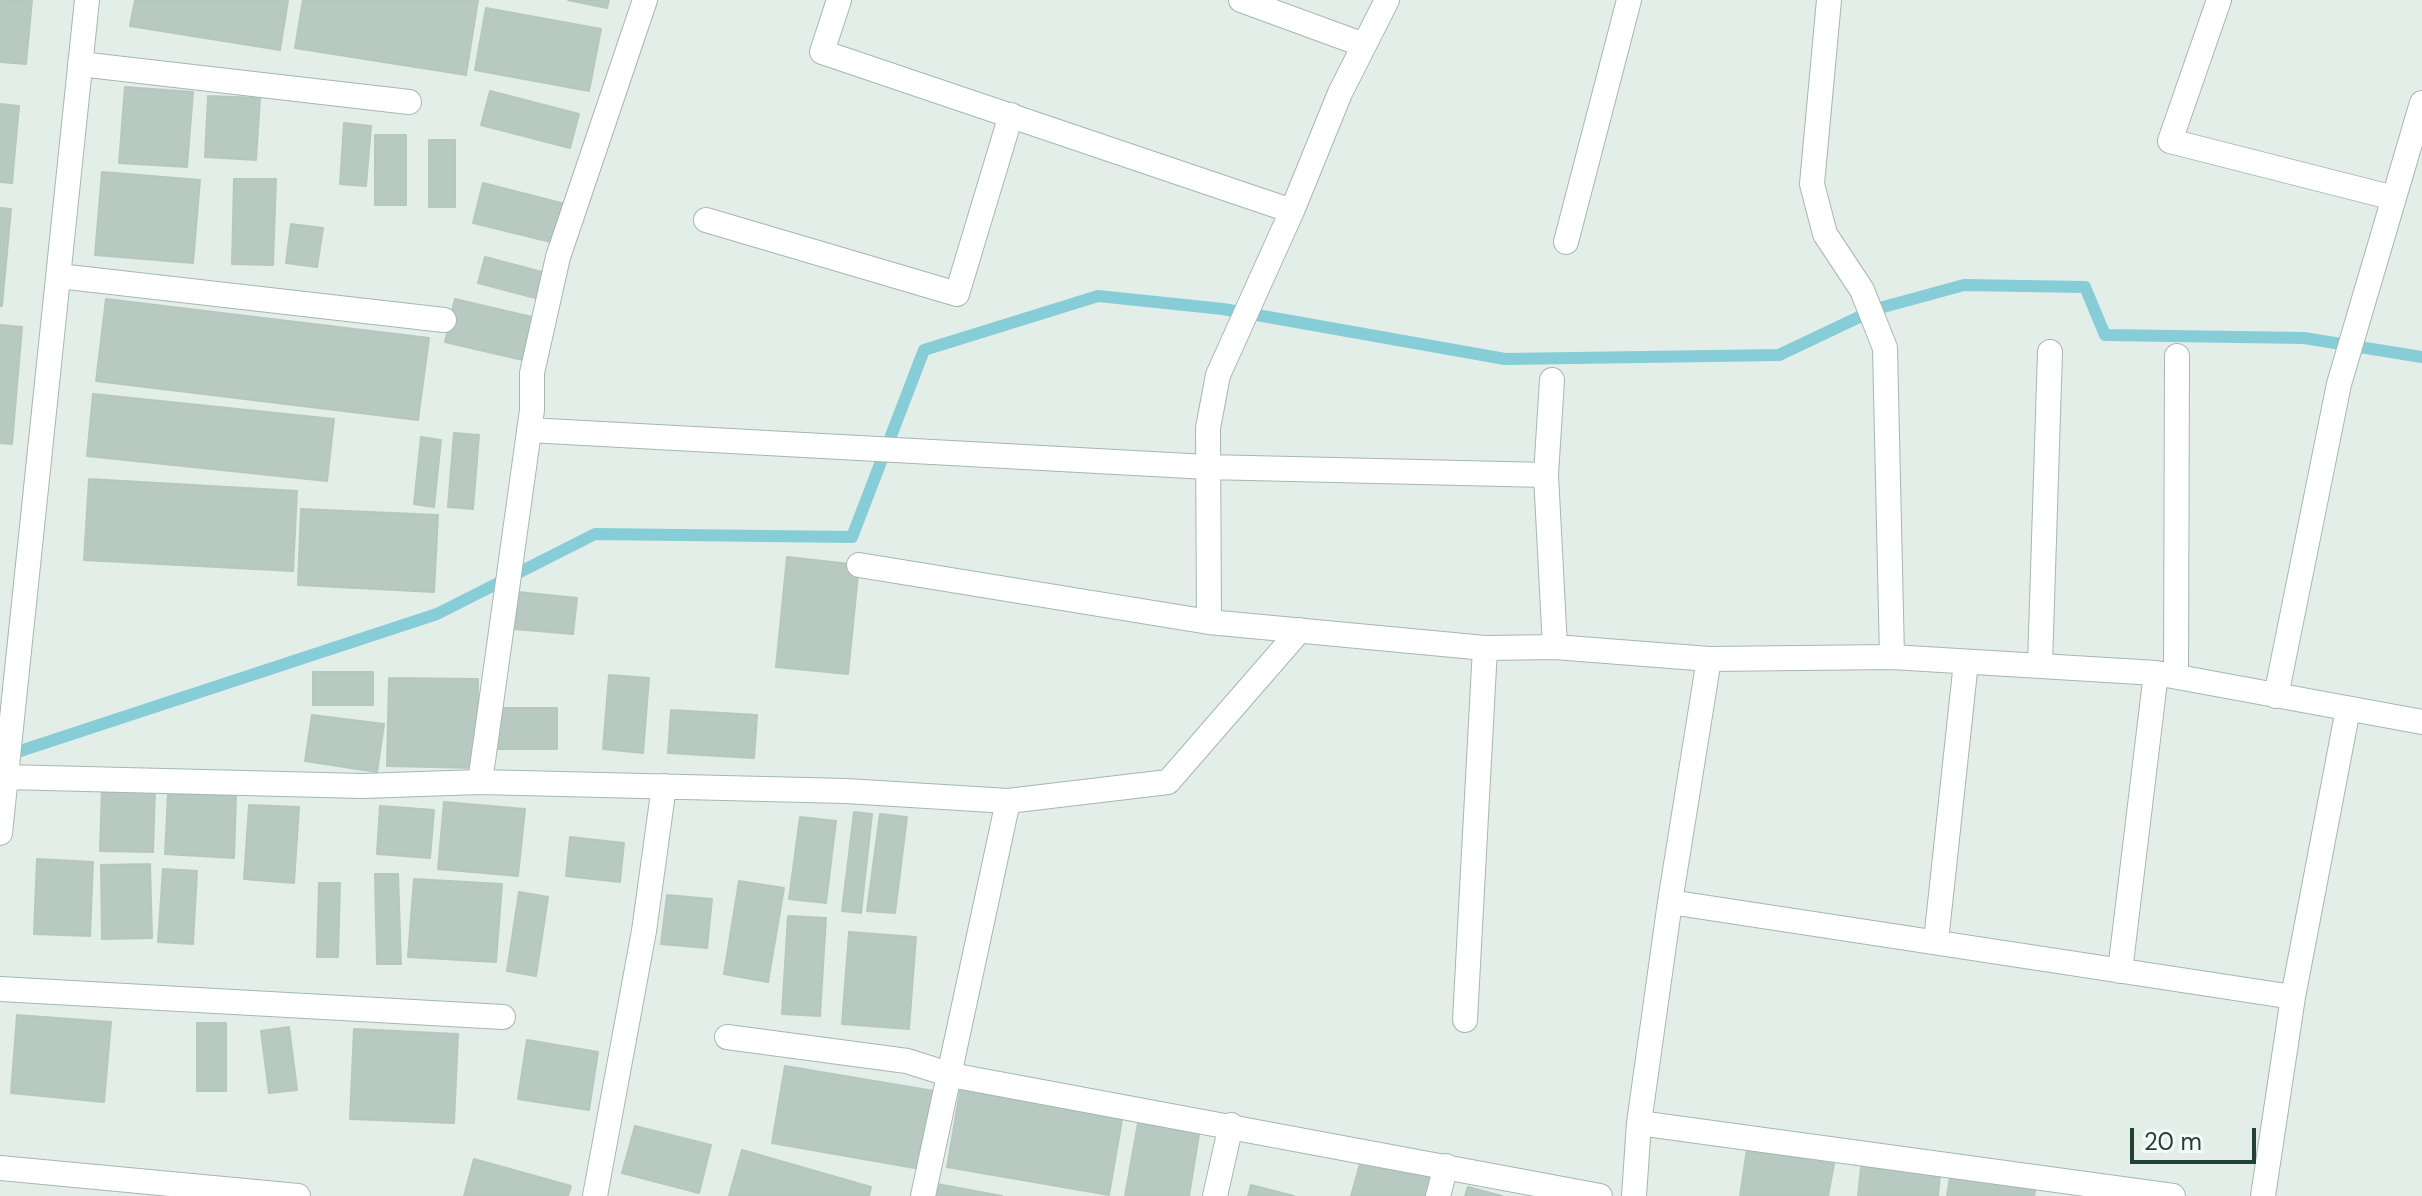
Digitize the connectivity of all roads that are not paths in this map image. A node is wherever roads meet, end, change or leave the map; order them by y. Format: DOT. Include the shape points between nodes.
graph roads {
  1 [pos="87,0"];
  2 [pos="645,0"];
  3 [pos="839,0"];
  4 [pos="1241,0"];
  5 [pos="1387,0"];
  6 [pos="1629,0"];
  7 [pos="1829,0"];
  8 [pos="2219,0"];
  9 [pos="1364,45"];
  10 [pos="80,64"];
  11 [pos="409,102"];
  12 [pos="2422,103"];
  13 [pos="1011,115"];
  14 [pos="2394,198"];
  15 [pos="1292,211"];
  16 [pos="706,220"];
  17 [pos="1566,242"];
  18 [pos="59,276"];
  19 [pos="444,320"];
  20 [pos="2050,352"];
  21 [pos="2177,356"];
  22 [pos="1552,380"];
  23 [pos="529,430"];
  24 [pos="1207,467"];
  25 [pos="1546,475"];
  26 [pos="859,565"];
  27 [pos="1209,622"];
  28 [pos="1300,630"];
  29 [pos="1555,647"];
  30 [pos="1485,648"];
  31 [pos="1892,657"];
  32 [pos="1709,659"];
  33 [pos="1966,662"];
  34 [pos="2040,664"];
  35 [pos="2166,674"];
  36 [pos="2276,696"];
  37 [pos="2348,709"];
  38 [pos="2422,722"];
  39 [pos="6,775"];
  40 [pos="480,782"];
  41 [pos="664,786"];
  42 [pos="1008,801"];
  43 [pos="0,833"];
  44 [pos="1670,902"];
  45 [pos="1936,941"];
  46 [pos="2120,971"];
  47 [pos="0,989"];
  48 [pos="2293,997"];
  49 [pos="503,1017"];
  50 [pos="1465,1020"];
  51 [pos="727,1037"];
  52 [pos="951,1075"];
  53 [pos="1639,1123"];
  54 [pos="1231,1125"];
  55 [pos="1446,1166"];
  56 [pos="0,1168"];
  57 [pos="298,1196"];
  58 [pos="595,1196"];
  59 [pos="923,1196"];
  60 [pos="1215,1196"];
  61 [pos="1438,1196"];
  62 [pos="1600,1196"];
  63 [pos="1634,1196"];
  64 [pos="2173,1196"];
  65 [pos="2263,1196"];
  1 -- 10 [label="street"];
  2 -- 23 [label="street" via="558,257 532,373"];
  3 -- 13 [label="street" via="822,52"];
  4 -- 9 [label="street"];
  5 -- 9 [label="street"];
  6 -- 17 [label="street"];
  7 -- 31 [label="street" via="1812,184 1825,234 1862,290 1885,348"];
  8 -- 14 [label="street" via="2170,141"];
  9 -- 15 [label="street"];
  10 -- 11 [label="street"];
  10 -- 18 [label="street"];
  12 -- 14 [label="street"];
  13 -- 15 [label="street"];
  13 -- 16 [label="street" via="957,294"];
  14 -- 36 [label="street" via="2344,366"];
  15 -- 24 [label="street" via="1218,375"];
  18 -- 19 [label="street"];
  18 -- 39 [label="street"];
  20 -- 34 [label="street"];
  21 -- 35 [label="street"];
  22 -- 25 [label="street"];
  23 -- 24 [label="street"];
  23 -- 40 [label="street"];
  24 -- 25 [label="street"];
  24 -- 27 [label="street"];
  25 -- 29 [label="street"];
  26 -- 27 [label="street"];
  27 -- 28 [label="street"];
  28 -- 30 [label="street"];
  28 -- 42 [label="street" via="1168,782"];
  29 -- 30 [label="street"];
  29 -- 32 [label="street"];
  30 -- 50 [label="street"];
  31 -- 32 [label="street"];
  31 -- 33 [label="street"];
  32 -- 44 [label="street"];
  33 -- 34 [label="street"];
  33 -- 45 [label="street"];
  34 -- 35 [label="street"];
  35 -- 36 [label="street"];
  35 -- 46 [label="street"];
  36 -- 37 [label="street"];
  37 -- 38 [label="street"];
  37 -- 48 [label="street"];
  39 -- 40 [label="street" via="362,786"];
  39 -- 43 [label="street"];
  40 -- 41 [label="street"];
  41 -- 42 [label="street"];
  41 -- 58 [label="street" via="644,931"];
  42 -- 52 [label="street"];
  44 -- 45 [label="street"];
  44 -- 53 [label="street"];
  45 -- 46 [label="street"];
  46 -- 48 [label="street"];
  47 -- 49 [label="street"];
  48 -- 65 [label="street"];
  51 -- 52 [label="street" via="907,1061"];
  52 -- 54 [label="street"];
  52 -- 59 [label="street"];
  53 -- 63 [label="street"];
  53 -- 64 [label="street"];
  54 -- 55 [label="street"];
  54 -- 60 [label="street"];
  55 -- 61 [label="street"];
  55 -- 62 [label="street"];
  56 -- 57 [label="street"];
}
